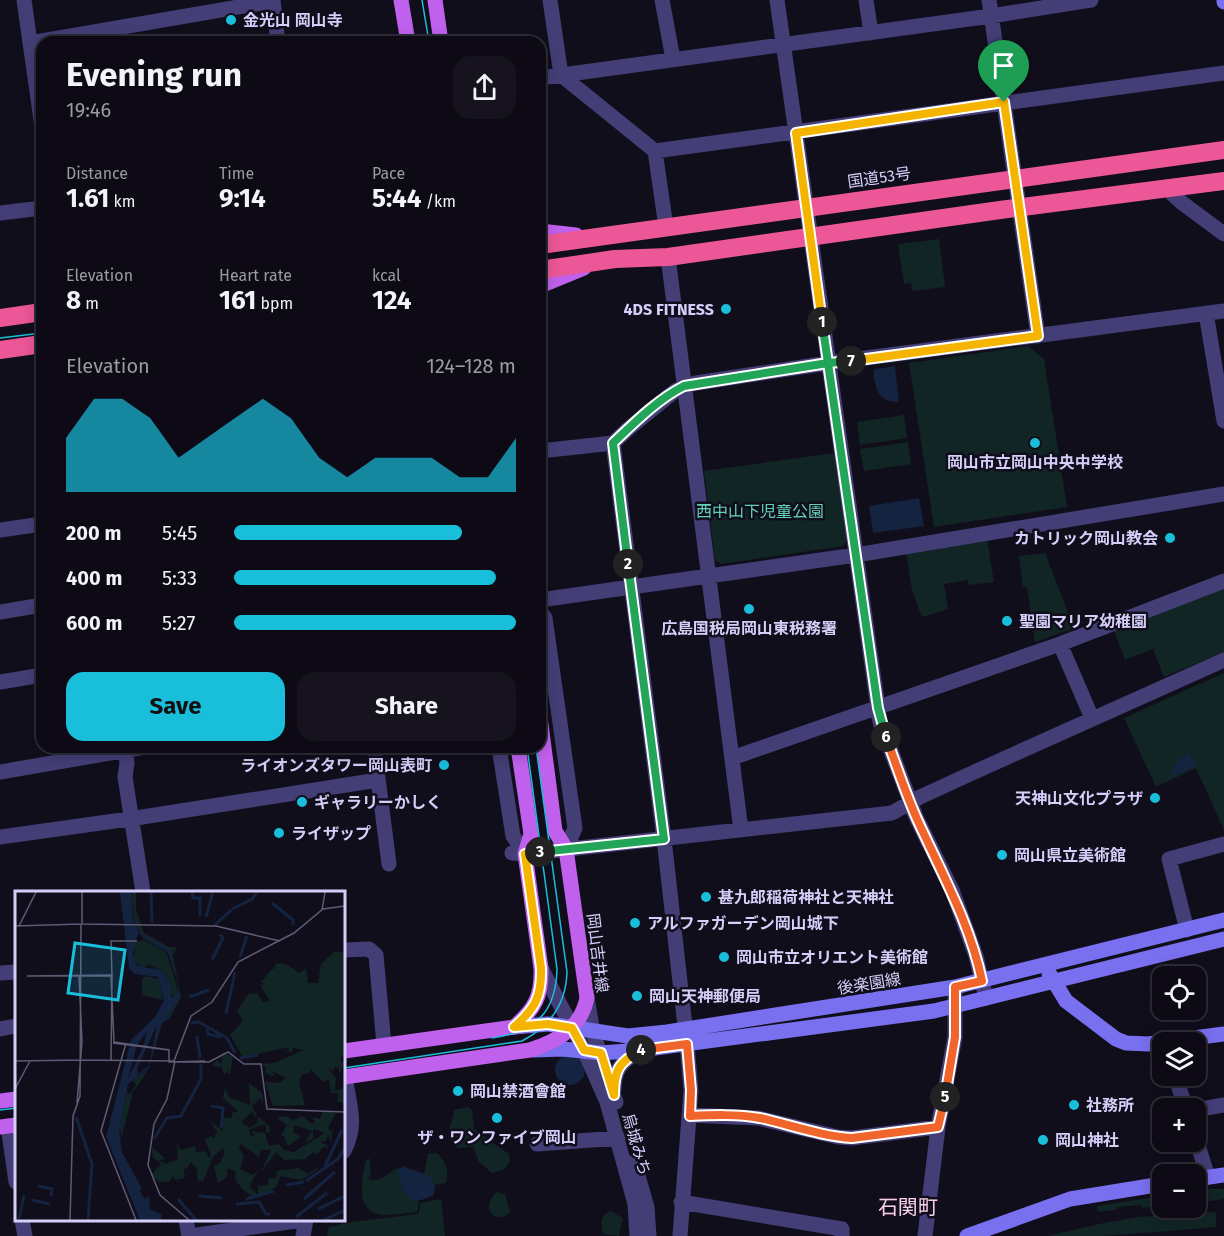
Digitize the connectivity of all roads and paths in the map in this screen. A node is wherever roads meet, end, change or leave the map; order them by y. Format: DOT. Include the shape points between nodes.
graph roads {
  1 [pos="24,0"];
  2 [pos="401,0"];
  3 [pos="435,0"];
  4 [pos="550,0"];
  5 [pos="662,0"];
  6 [pos="777,0"];
  7 [pos="866,0"];
  8 [pos="989,0"];
  9 [pos="1091,0"];
  10 [pos="273,1"];
  11 [pos="991,16"];
  12 [pos="871,33"];
  13 [pos="70,36"];
  14 [pos="277,36"];
  15 [pos="407,36"];
  16 [pos="440,36"];
  17 [pos="36,42"];
  18 [pos="30,43"];
  19 [pos="783,44"];
  20 [pos="673,59"];
  21 [pos="1224,73"];
  22 [pos="561,75"];
  23 [pos="546,77"];
  24 [pos="36,84"];
  25 [pos="1004,102"];
  26 [pos="796,133"];
  27 [pos="1224,150"];
  28 [pos="655,151"];
  29 [pos="1015,178"];
  30 [pos="1224,181"];
  31 [pos="1167,189"];
  32 [pos="806,207"];
  33 [pos="1019,207"];
  34 [pos="36,209"];
  35 [pos="0,213"];
  36 [pos="666,227"];
  37 [pos="546,232"];
  38 [pos="1224,234"];
  39 [pos="594,237"];
  40 [pos="811,237"];
  41 [pos="546,244"];
  42 [pos="668,257"];
  43 [pos="597,262"];
  44 [pos="546,269"];
  45 [pos="546,283"];
  46 [pos="1224,311"];
  47 [pos="36,313"];
  48 [pos="1206,314"];
  49 [pos="0,318"];
  50 [pos="1038,336"];
  51 [pos="36,345"];
  52 [pos="0,350"];
  53 [pos="828,363"];
  54 [pos="684,386"];
  55 [pos="1224,421"];
  56 [pos="613,443"];
  57 [pos="546,450"];
  58 [pos="1224,494"];
  59 [pos="36,525"];
  60 [pos="0,530"];
  61 [pos="856,555"];
  62 [pos="710,575"];
  63 [pos="1224,581"];
  64 [pos="630,587"];
  65 [pos="546,599"];
  66 [pos="36,606"];
  67 [pos="0,612"];
  68 [pos="546,625"];
  69 [pos="1060,644"];
  70 [pos="1224,660"];
  71 [pos="36,676"];
  72 [pos="0,682"];
  73 [pos="878,708"];
  74 [pos="1092,718"];
  75 [pos="103,753"];
  76 [pos="126,753"];
  77 [pos="375,753"];
  78 [pos="500,753"];
  79 [pos="519,753"];
  80 [pos="545,753"];
  81 [pos="732,758"];
  82 [pos="0,772"];
  83 [pos="378,780"];
  84 [pos="911,804"];
  85 [pos="130,819"];
  86 [pos="741,830"];
  87 [pos="0,837"];
  88 [pos="664,839"];
  89 [pos="1224,844"];
  90 [pos="566,849"];
  91 [pos="518,854"];
  92 [pos="389,864"];
  93 [pos="143,891"];
  94 [pos="1224,920"];
  95 [pos="1187,930"];
  96 [pos="1224,939"];
  97 [pos="345,950"];
  98 [pos="1045,965"];
  99 [pos="541,968"];
  100 [pos="15,972"];
  101 [pos="0,973"];
  102 [pos="982,981"];
  103 [pos="1054,981"];
  104 [pos="955,987"];
  105 [pos="587,998"];
  106 [pos="986,998"];
  107 [pos="955,1006"];
  108 [pos="15,1026"];
  109 [pos="514,1027"];
  110 [pos="572,1028"];
  111 [pos="0,1029"];
  112 [pos="593,1032"];
  113 [pos="1224,1034"];
  114 [pos="628,1036"];
  115 [pos="687,1036"];
  116 [pos="1206,1036"];
  117 [pos="1152,1043"];
  118 [pos="384,1045"];
  119 [pos="530,1050"];
  120 [pos="584,1050"];
  121 [pos="640,1050"];
  122 [pos="345,1051"];
  123 [pos="601,1053"];
  124 [pos="594,1072"];
  125 [pos="345,1076"];
  126 [pos="345,1082"];
  127 [pos="614,1095"];
  128 [pos="15,1099"];
  129 [pos="0,1101"];
  130 [pos="1224,1105"];
  131 [pos="1206,1108"];
  132 [pos="690,1116"];
  133 [pos="8,1126"];
  134 [pos="938,1127"];
  135 [pos="618,1138"];
  136 [pos="537,1144"];
  137 [pos="345,1149"];
  138 [pos="15,1175"];
  139 [pos="1224,1175"];
  140 [pos="1206,1177"];
  141 [pos="1152,1186"];
  142 [pos="681,1202"];
  143 [pos="22,1221"];
  144 [pos="186,1221"];
  145 [pos="297,1221"];
  146 [pos="304,1221"];
  147 [pos="25,1236"];
  148 [pos="189,1236"];
  149 [pos="303,1236"];
  150 [pos="637,1236"];
  151 [pos="648,1236"];
  152 [pos="680,1236"];
  153 [pos="842,1236"];
  154 [pos="925,1236"];
  155 [pos="967,1236"];
  1 -- 18 [label="street"];
  2 -- 15 [label="main road"];
  3 -- 16 [label="main road"];
  4 -- 22 [label="street"];
  5 -- 20 [label="street"];
  6 -- 19 [label="street"];
  7 -- 12 [label="street"];
  8 -- 11 [label="street"];
  9 -- 11 [label="street"];
  10 -- 13 [label="street"];
  10 -- 14 [label="street"];
  11 -- 12 [label="street"];
  11 -- 25 [label="street"];
  12 -- 19 [label="street"];
  17 -- 18 [label="street"];
  18 -- 24 [label="street"];
  19 -- 20 [label="street"];
  19 -- 26 [label="street"];
  20 -- 22 [label="street"];
  21 -- 25 [label="street"];
  22 -- 23 [label="street"];
  22 -- 28 [label="street"];
  25 -- 26 [label="street"];
  25 -- 29 [label="street"];
  26 -- 28 [label="street"];
  26 -- 32 [label="street"];
  27 -- 29 [label="highway, 国道53号"];
  28 -- 36 [label="street"];
  29 -- 32 [label="highway, 国道53号"];
  29 -- 33 [label="street"];
  30 -- 31 [label="highway"];
  31 -- 33 [label="highway"];
  31 -- 38 [label="street"];
  32 -- 36 [label="highway, 国道53号"];
  32 -- 40 [label="street"];
  33 -- 40 [label="highway"];
  33 -- 50 [label="street"];
  34 -- 35 [label="street"];
  36 -- 39 [label="highway, 国道53号"];
  37 -- 39 [label="main road"];
  39 -- 41 [label="highway, 国道53号"];
  40 -- 42 [label="highway"];
  40 -- 53 [label="street"];
  42 -- 43 [label="highway"];
  42 -- 54 [label="street"];
  43 -- 44 [label="highway"];
  43 -- 45 [label="main road"];
  46 -- 48 [label="street"];
  47 -- 49 [label="highway"];
  48 -- 50 [label="street"];
  48 -- 55 [label="street"];
  50 -- 53 [label="street"];
  51 -- 52 [label="highway"];
  53 -- 54 [label="street"];
  53 -- 61 [label="street"];
  54 -- 56 [label="street"];
  54 -- 62 [label="street"];
  56 -- 57 [label="street"];
  56 -- 64 [label="street"];
  58 -- 61 [label="street"];
  59 -- 60 [label="street"];
  61 -- 62 [label="street"];
  61 -- 73 [label="street"];
  62 -- 64 [label="street"];
  62 -- 81 [label="street"];
  63 -- 69 [label="street"];
  64 -- 65 [label="street"];
  64 -- 88 [label="street"];
  66 -- 67 [label="street"];
  68 -- 90 [label="street" via="575,828"];
  69 -- 73 [label="street"];
  69 -- 74 [label="street"];
  70 -- 74 [label="street"];
  71 -- 72 [label="street"];
  73 -- 81 [label="street"];
  73 -- 84 [label="street"];
  74 -- 84 [label="street"];
  75 -- 82 [label="street"];
  76 -- 85 [label="street"];
  77 -- 83 [label="street"];
  78 -- 91 [label="street"];
  79 -- 91 [label="main road" via="531,834"];
  80 -- 90 [label="main road, 岡山吉井線" via="555,831"];
  81 -- 86 [label="street"];
  83 -- 85 [label="street"];
  83 -- 92 [label="street"];
  84 -- 86 [label="street" via="892,813"];
  84 -- 102 [label="street" via="952,890"];
  85 -- 87 [label="street"];
  85 -- 93 [label="street"];
  86 -- 88 [label="street"];
  88 -- 90 [label="street"];
  88 -- 115 [label="street"];
  89 -- 95 [label="street" via="1169,859"];
  90 -- 91 [label="street"];
  90 -- 105 [label="main road, 岡山吉井線"];
  91 -- 99 [label="main road"];
  94 -- 95 [label="main road, 後楽園線"];
  95 -- 98 [label="main road, 後楽園線"];
  96 -- 103 [label="main road, 後楽園線"];
  97 -- 118 [label="street" via="371,952"];
  98 -- 102 [label="main road, 後楽園線"];
  98 -- 103 [label="main road"];
  99 -- 109 [label="main road" via="542,984 535,1004"];
  99 -- 110 [label="street, 烏城みち"];
  100 -- 101 [label="street"];
  102 -- 104 [label="main road, 後楽園線"];
  102 -- 106 [label="street"];
  103 -- 106 [label="main road, 後楽園線"];
  103 -- 117 [label="main road" via="1066,1001 1116,1039 1138,1045"];
  104 -- 107 [label="street"];
  104 -- 115 [label="main road, 後楽園線"];
  105 -- 110 [label="main road, 岡山吉井線" via="580,1019"];
  105 -- 112 [label="street, 烏城みち"];
  106 -- 107 [label="main road, 後楽園線"];
  107 -- 115 [label="main road, 後楽園線"];
  107 -- 134 [label="street" via="955,1037"];
  108 -- 111 [label="street"];
  109 -- 110 [label="main road, 後楽園線" via="548,1024"];
  109 -- 118 [label="main road"];
  110 -- 112 [label="main road, 後楽園線"];
  110 -- 119 [label="main road, 岡山吉井線" via="550,1043"];
  110 -- 120 [label="street, 烏城みち"];
  112 -- 114 [label="main road, 後楽園線"];
  112 -- 123 [label="street, 烏城みち"];
  113 -- 116 [label="main road"];
  114 -- 115 [label="main road, 後楽園線"];
  114 -- 123 [label="street"];
  115 -- 121 [label="main road, 後楽園線"];
  115 -- 132 [label="street"];
  118 -- 122 [label="main road"];
  119 -- 120 [label="main road, 後楽園線"];
  119 -- 125 [label="main road, 岡山吉井線"];
  120 -- 123 [label="main road, 後楽園線"];
  120 -- 124 [label="street, 烏城みち"];
  121 -- 123 [label="main road, 後楽園線"];
  121 -- 127 [label="street" via="620,1065"];
  123 -- 124 [label="street"];
  123 -- 127 [label="street, 烏城みち"];
  124 -- 135 [label="street, 烏城みち"];
  126 -- 137 [label="street" via="352,1124"];
  127 -- 151 [label="street, 烏城みち" via="644,1191"];
  128 -- 129 [label="main road"];
  130 -- 131 [label="street"];
  132 -- 134 [label="street" via="758,1118 852,1138"];
  132 -- 142 [label="street"];
  133 -- 138 [label="street"];
  134 -- 154 [label="street"];
  135 -- 136 [label="street"];
  135 -- 150 [label="street, 烏城みち" via="635,1204"];
  139 -- 140 [label="main road"];
  141 -- 155 [label="main road" via="1070,1199"];
  142 -- 152 [label="street"];
  142 -- 153 [label="street" via="842,1229"];
  143 -- 147 [label="street"];
  144 -- 148 [label="street"];
  145 -- 148 [label="street"];
  146 -- 149 [label="street"];
}
